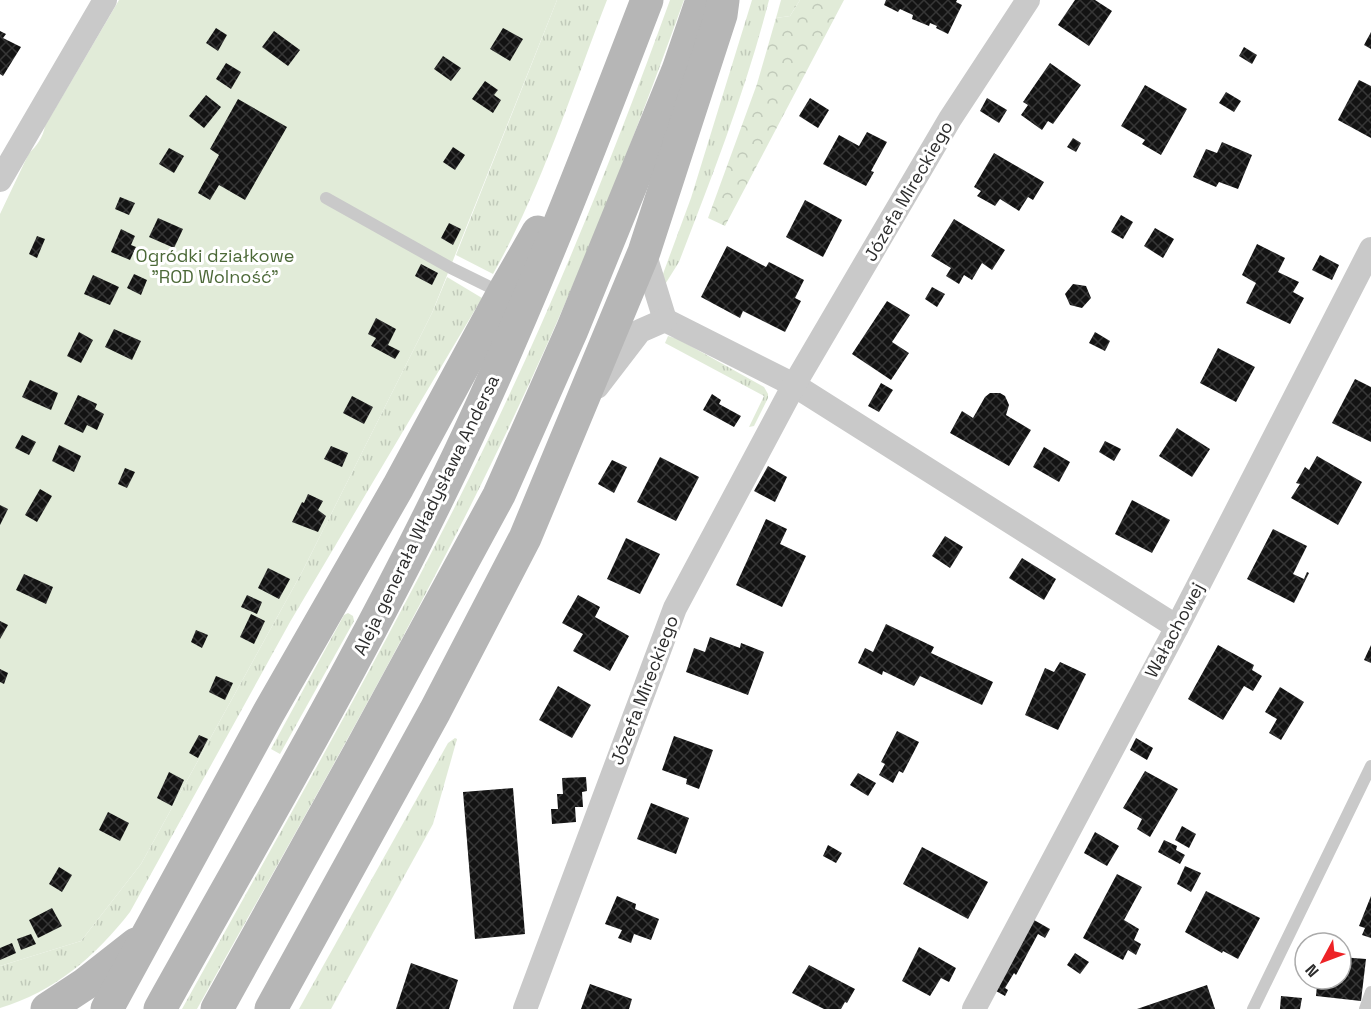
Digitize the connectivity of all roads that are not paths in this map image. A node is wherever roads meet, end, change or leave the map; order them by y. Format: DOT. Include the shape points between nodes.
graph roads {
  1 [pos="105,0"];
  2 [pos="647,0"];
  3 [pos="702,0"];
  4 [pos="723,0"];
  5 [pos="1028,0"];
  6 [pos="598,126"];
  7 [pos="0,180"];
  8 [pos="326,198"];
  9 [pos="1371,249"];
  10 [pos="644,252"];
  11 [pos="503,293"];
  12 [pos="665,320"];
  13 [pos="794,385"];
  14 [pos="576,416"];
  15 [pos="1177,627"];
  16 [pos="1371,766"];
  17 [pos="149,933"];
  18 [pos="1371,992"];
  19 [pos="47,1009"];
  20 [pos="107,1009"];
  21 [pos="160,1009"];
  22 [pos="217,1009"];
  23 [pos="271,1009"];
  24 [pos="525,1009"];
  25 [pos="974,1009"];
  26 [pos="1253,1009"];
  27 [pos="1365,1009"];
  1 -- 7 [label="street"];
  2 -- 6 [label="main road, Aleja generała Władysława Andersa"];
  3 -- 22 [label="main road" via="678,70 577,320 499,495"];
  4 -- 10 [label="main road"];
  5 -- 13 [label="street, Józefa Mireckiego" via="950,119"];
  6 -- 11 [label="main road"];
  6 -- 21 [label="main road, Aleja generała Władysława Andersa" via="524,313 468,435 386,599"];
  8 -- 11 [label="lane"];
  9 -- 15 [label="street, Wałachowej"];
  10 -- 12 [label="street"];
  10 -- 14 [label="main road"];
  11 -- 17 [label="main road"];
  12 -- 13 [label="street"];
  12 -- 14 [label="street" via="640,331"];
  13 -- 15 [label="street"];
  13 -- 24 [label="street, Józefa Mireckiego" via="675,608"];
  14 -- 23 [label="main road" via="514,558 435,711"];
  15 -- 25 [label="street, Wałachowej"];
  16 -- 26 [label="lane"];
  17 -- 19 [label="main road"];
  17 -- 20 [label="main road"];
  18 -- 27 [label="lane"];
}
